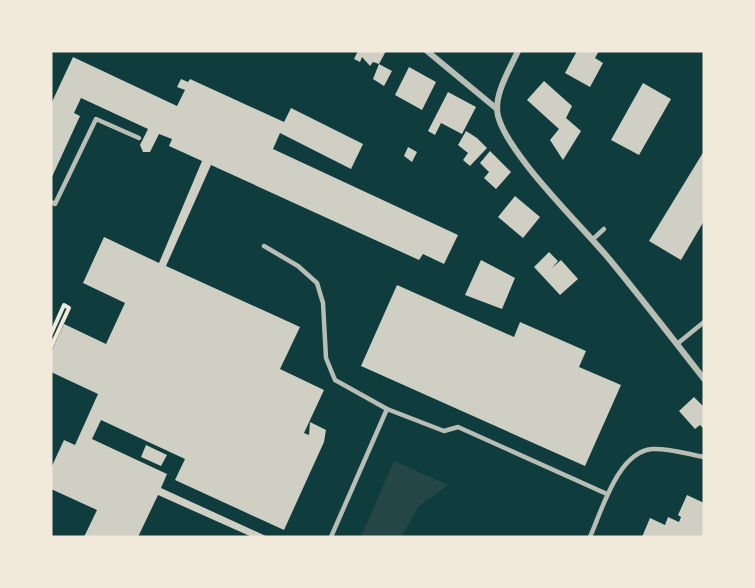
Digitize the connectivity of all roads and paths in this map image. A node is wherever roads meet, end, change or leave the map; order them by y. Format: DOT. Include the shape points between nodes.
graph roads {
  1 [pos="427,51"];
  2 [pos="518,51"];
  3 [pos="497,109"];
  4 [pos="139,138"];
  5 [pos="51,202"];
  6 [pos="603,230"];
  7 [pos="592,240"];
  8 [pos="264,246"];
  9 [pos="704,322"];
  10 [pos="51,334"];
  11 [pos="677,344"];
  12 [pos="51,347"];
  13 [pos="704,379"];
  14 [pos="387,409"];
  15 [pos="704,457"];
  16 [pos="607,494"];
  17 [pos="332,537"];
  18 [pos="590,537"];
  1 -- 3 [label="street"];
  2 -- 3 [label="street"];
  3 -- 7 [label="street" via="521,156"];
  4 -- 5 [label="lane" via="96,119 55,204"];
  6 -- 7 [label="lane"];
  7 -- 11 [label="street"];
  8 -- 14 [label="lane" via="298,266 316,284 323,303 326,358 335,380"];
  9 -- 11 [label="lane"];
  10 -- 12 [label="path" via="64,305 69,308"];
  11 -- 13 [label="street"];
  14 -- 16 [label="lane" via="444,431 458,427"];
  14 -- 17 [label="lane"];
  15 -- 16 [label="lane" via="652,449 630,458"];
  16 -- 18 [label="lane"];
}
